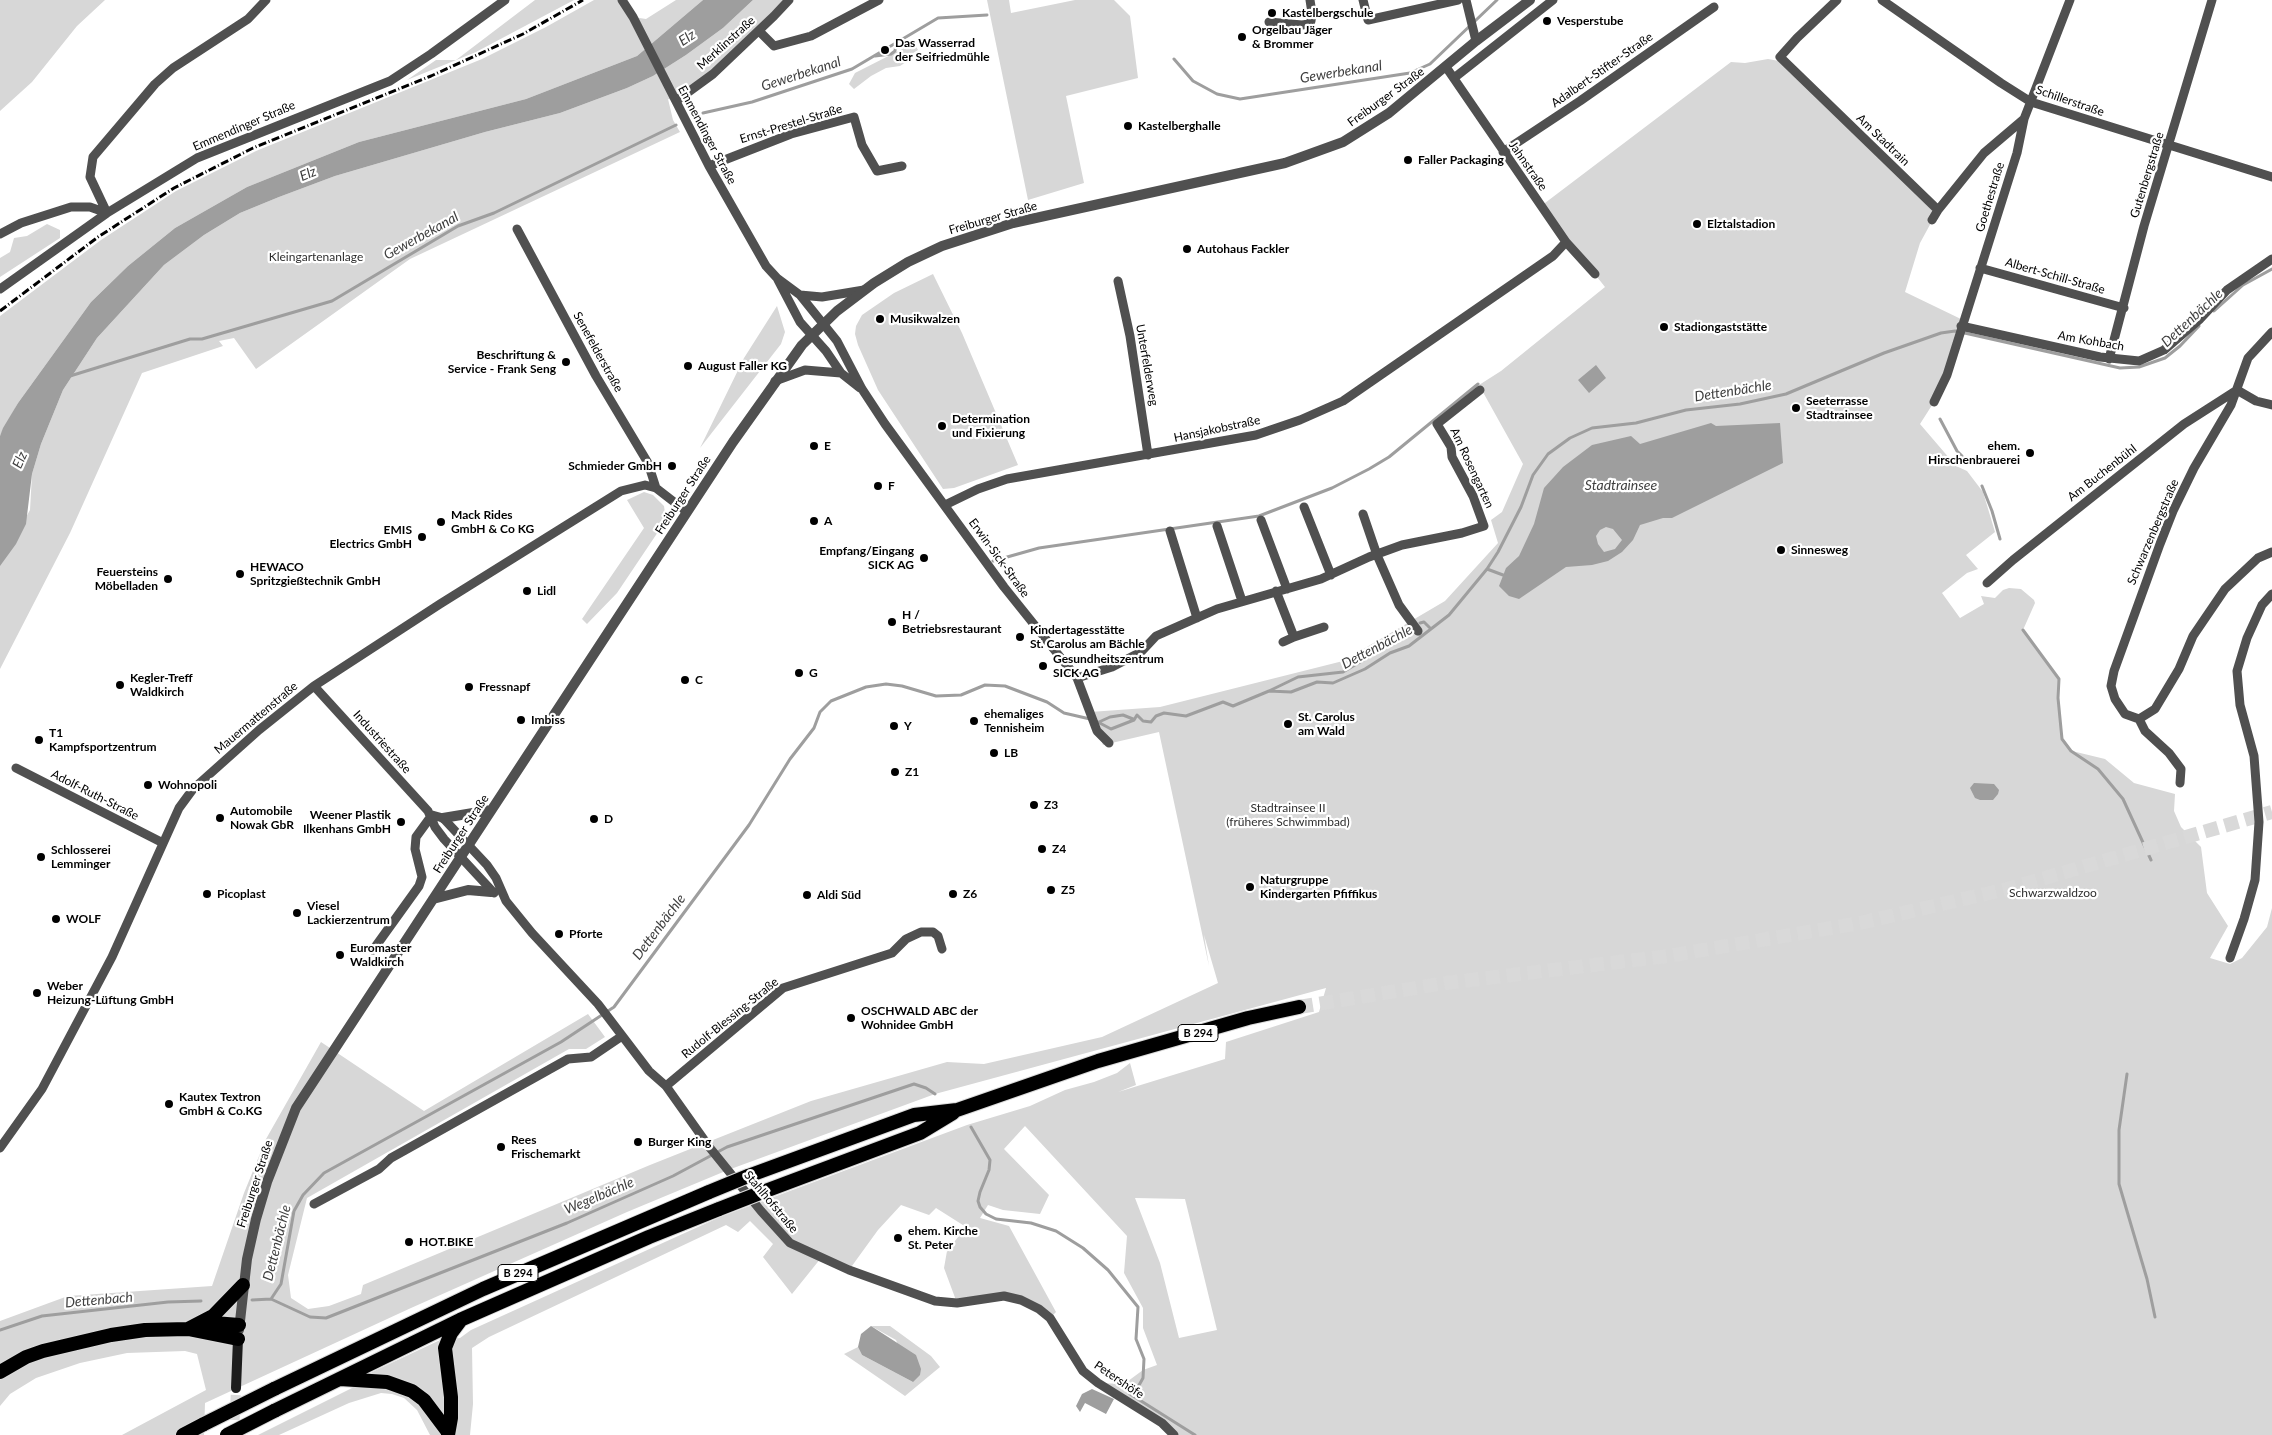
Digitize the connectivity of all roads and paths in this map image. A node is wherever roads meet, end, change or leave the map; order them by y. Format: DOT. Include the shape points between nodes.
graph roads {
  1 [pos="266,0"];
  2 [pos="505,0"];
  3 [pos="622,0"];
  4 [pos="789,0"];
  5 [pos="879,0"];
  6 [pos="1310,0"];
  7 [pos="1363,0"];
  8 [pos="1458,0"];
  9 [pos="1466,0"];
  10 [pos="1530,0"];
  11 [pos="1553,0"];
  12 [pos="1837,0"];
  13 [pos="1882,0"];
  14 [pos="2070,0"];
  15 [pos="2212,0"];
  16 [pos="1714,7"];
  17 [pos="1269,22"];
  18 [pos="759,31"];
  19 [pos="1476,41"];
  20 [pos="1446,67"];
  21 [pos="1454,78"];
  22 [pos="676,101"];
  23 [pos="2032,102"];
  24 [pos="2024,118"];
  25 [pos="2168,145"];
  26 [pos="1503,152"];
  27 [pos="709,166"];
  28 [pos="902,166"];
  29 [pos="2272,177"];
  30 [pos="1938,210"];
  31 [pos="107,213"];
  32 [pos="1932,220"];
  33 [pos="517,229"];
  34 [pos="0,234"];
  35 [pos="1566,242"];
  36 [pos="2272,259"];
  37 [pos="1980,268"];
  38 [pos="1595,274"];
  39 [pos="777,278"];
  40 [pos="1118,280"];
  41 [pos="0,289"];
  42 [pos="864,290"];
  43 [pos="800,295"];
  44 [pos="2124,308"];
  45 [pos="824,323"];
  46 [pos="1960,330"];
  47 [pos="2272,332"];
  48 [pos="812,336"];
  49 [pos="2109,359"];
  50 [pos="841,373"];
  51 [pos="775,381"];
  52 [pos="862,390"];
  53 [pos="1480,390"];
  54 [pos="2237,390"];
  55 [pos="1934,402"];
  56 [pos="2272,404"];
  57 [pos="1148,455"];
  58 [pos="656,488"];
  59 [pos="945,505"];
  60 [pos="1304,507"];
  61 [pos="687,512"];
  62 [pos="1363,514"];
  63 [pos="1261,520"];
  64 [pos="1217,526"];
  65 [pos="1170,531"];
  66 [pos="2272,552"];
  67 [pos="1377,554"];
  68 [pos="1331,575"];
  69 [pos="1986,583"];
  70 [pos="1287,589"];
  71 [pos="1276,591"];
  72 [pos="2272,594"];
  73 [pos="1242,601"];
  74 [pos="1197,618"];
  75 [pos="1324,627"];
  76 [pos="1418,631"];
  77 [pos="1294,637"];
  78 [pos="1283,642"];
  79 [pos="1077,678"];
  80 [pos="314,686"];
  81 [pos="2139,719"];
  82 [pos="1109,744"];
  83 [pos="16,768"];
  84 [pos="2180,783"];
  85 [pos="491,810"];
  86 [pos="432,815"];
  87 [pos="443,818"];
  88 [pos="163,843"];
  89 [pos="468,845"];
  90 [pos="460,858"];
  91 [pos="491,892"];
  92 [pos="504,897"];
  93 [pos="433,899"];
  94 [pos="942,949"];
  95 [pos="373,950"];
  96 [pos="2230,958"];
  97 [pos="1299,1007"];
  98 [pos="622,1036"];
  99 [pos="666,1086"];
  100 [pos="957,1110"];
  101 [pos="0,1148"];
  102 [pos="314,1204"];
  103 [pos="243,1285"];
  104 [pos="957,1303"];
  105 [pos="460,1320"];
  106 [pos="202,1322"];
  107 [pos="239,1325"];
  108 [pos="188,1329"];
  109 [pos="238,1339"];
  110 [pos="0,1372"];
  111 [pos="339,1379"];
  112 [pos="236,1388"];
  113 [pos="448,1434"];
  114 [pos="183,1435"];
  115 [pos="227,1435"];
  116 [pos="1174,1435"];
  1 -- 31 [label="street" via="248,19 173,68 155,84 93,157 90,177"];
  2 -- 31 [label="street, Emmendinger Straße" via="390,81 196,158"];
  3 -- 22 [label="street, Emmendinger Straße"];
  4 -- 18 [label="street, Merklinstraße"];
  5 -- 18 [label="street" via="812,36 774,46"];
  6 -- 17 [label="street" via="1312,13 1309,24"];
  7 -- 8 [label="street" via="1368,20"];
  9 -- 19 [label="street"];
  10 -- 19 [label="street, Freiburger Straße"];
  11 -- 21 [label="street"];
  12 -- 30 [label="street, Am Stadtrain" via="1780,57"];
  13 -- 23 [label="street, Schillerstraße"];
  14 -- 23 [label="street, Goethestraße"];
  15 -- 25 [label="street, Gutenbergstraße"];
  16 -- 26 [label="street, Adalbert-Stifter-Straße"];
  18 -- 22 [label="street, Merklinstraße" via="713,74"];
  19 -- 20 [label="street, Freiburger Straße"];
  20 -- 21 [label="street, Jahnstraße"];
  20 -- 42 [label="street, Freiburger Straße" via="1389,113 1331,147 1269,167 982,232 908,262"];
  21 -- 26 [label="street, Jahnstraße"];
  22 -- 27 [label="street, Emmendinger Straße"];
  23 -- 24 [label="street, Goethestraße"];
  23 -- 25 [label="street, Schillerstraße"];
  24 -- 30 [label="street" via="1984,153"];
  24 -- 37 [label="street, Goethestraße"];
  25 -- 29 [label="street, Schillerstraße"];
  25 -- 44 [label="street, Gutenbergstraße"];
  26 -- 35 [label="street, Jahnstraße"];
  27 -- 28 [label="street, Ernst-Prestel-Straße" via="791,134 854,118 862,144 877,172"];
  27 -- 39 [label="street, Emmendinger Straße" via="742,227"];
  30 -- 32 [label="street"];
  31 -- 34 [label="street" via="90,207 71,207 21,223"];
  31 -- 41 [label="street, Emmendinger Straße"];
  33 -- 58 [label="street, Senefelderstraße" via="596,376 648,463"];
  35 -- 38 [label="street, Jahnstraße"];
  35 -- 57 [label="street, Hansjakobstraße" via="1552,256 1343,401 1256,435"];
  36 -- 49 [label="street, Am Kohbach" via="2227,290 2164,350 2139,361"];
  37 -- 44 [label="street, Albert-Schill-Straße"];
  37 -- 46 [label="street, Goethestraße"];
  39 -- 43 [label="street, Emmendinger Straße"];
  39 -- 48 [label="street, Emmendinger Straße" via="800,322"];
  40 -- 57 [label="street, Unterfelderweg"];
  42 -- 43 [label="street" via="822,297"];
  42 -- 45 [label="street, Freiburger Straße"];
  43 -- 45 [label="street, Emmendinger Straße"];
  44 -- 49 [label="street, Gutenbergstraße"];
  45 -- 48 [label="street, Freiburger Straße"];
  45 -- 52 [label="street, Erwin-Sick-Straße" via="849,361"];
  46 -- 49 [label="street, Am Kohbach"];
  46 -- 55 [label="street, Goethestraße" via="1946,379"];
  47 -- 54 [label="street, Schwarzenbergstraße" via="2248,358"];
  48 -- 50 [label="street, Erwin-Sick-Straße"];
  48 -- 51 [label="street, Freiburger Straße"];
  50 -- 51 [label="street" via="805,370"];
  50 -- 52 [label="street, Erwin-Sick-Straße"];
  51 -- 61 [label="street, Freiburger Straße"];
  52 -- 59 [label="street, Erwin-Sick-Straße"];
  53 -- 67 [label="street, Am Rosengarten" via="1437,424 1484,526"];
  54 -- 56 [label="street"];
  54 -- 69 [label="street, Am Buchenbühl" via="2184,424"];
  54 -- 81 [label="street, Schwarzenbergstraße" via="2173,511 2114,671 2112,686 2115,699 2125,714"];
  57 -- 59 [label="street, Hansjakobstraße" via="1008,479"];
  58 -- 61 [label="street"];
  58 -- 80 [label="street, Mauermattenstraße" via="644,485 621,491"];
  59 -- 79 [label="street, Erwin-Sick-Straße" via="1002,585"];
  60 -- 68 [label="street"];
  61 -- 85 [label="street, Freiburger Straße"];
  62 -- 67 [label="street"];
  63 -- 70 [label="street"];
  64 -- 73 [label="street"];
  65 -- 74 [label="street"];
  66 -- 81 [label="street" via="2258,558 2225,589 2193,636 2165,695 2155,709"];
  67 -- 68 [label="street, Am Rosengarten"];
  67 -- 76 [label="street" via="1399,605"];
  68 -- 70 [label="street, Am Rosengarten"];
  70 -- 71 [label="street, Am Rosengarten"];
  71 -- 73 [label="street, Am Rosengarten"];
  71 -- 77 [label="street"];
  72 -- 96 [label="street" via="2262,605 2237,671 2240,705 2254,756 2259,822 2255,880"];
  73 -- 74 [label="street, Am Rosengarten"];
  74 -- 79 [label="street, Am Rosengarten" via="1156,636 1141,652 1112,667"];
  75 -- 77 [label="street"];
  77 -- 78 [label="street"];
  79 -- 82 [label="street, Erwin-Sick-Straße" via="1097,731"];
  80 -- 86 [label="street, Industriestraße"];
  80 -- 88 [label="street, Mauermattenstraße" via="193,789 179,808"];
  81 -- 84 [label="street, Schwarzenbergstraße" via="2145,731 2181,769"];
  83 -- 88 [label="street, Adolf-Ruth-Straße"];
  85 -- 87 [label="street"];
  85 -- 89 [label="street, Freiburger Straße"];
  86 -- 87 [label="street"];
  86 -- 90 [label="street, Industriestraße" via="435,827"];
  86 -- 95 [label="street" via="416,837 415,849 422,877"];
  87 -- 89 [label="street"];
  88 -- 101 [label="street, Mauermattenstraße" via="112,957 42,1090"];
  89 -- 90 [label="street, Freiburger Straße"];
  89 -- 92 [label="street, Stahlhofstraße" via="496,878"];
  90 -- 91 [label="street"];
  90 -- 93 [label="street, Freiburger Straße"];
  91 -- 92 [label="street"];
  91 -- 93 [label="street" via="468,890"];
  92 -- 98 [label="street, Stahlhofstraße" via="532,934 598,1004"];
  93 -- 103 [label="street, Freiburger Straße" via="296,1108 266,1182"];
  94 -- 99 [label="street, Rudolf-Blessing-Straße" via="938,936 933,932 921,932 906,939 892,953 783,988"];
  97 -- 100 [label="highway, B 294" via="1248,1018 1098,1062"];
  98 -- 99 [label="street, Stahlhofstraße" via="649,1071"];
  98 -- 102 [label="street" via="591,1057 568,1059"];
  99 -- 104 [label="street, Stahlhofstraße" via="710,1148 790,1244 858,1274 936,1301"];
  100 -- 105 [label="highway, B 294, bridge" via="920,1133 649,1237"];
  100 -- 114 [label="highway, B 294, bridge" via="914,1115 709,1192 483,1289"];
  103 -- 106 [label="highway" via="213,1316"];
  103 -- 107 [label="street, Freiburger Straße"];
  104 -- 116 [label="street, Petershöfe" via="1004,1296 1039,1309 1050,1318 1083,1371 1162,1423"];
  105 -- 111 [label="highway, B 294"];
  105 -- 113 [label="highway" via="445,1348 451,1397"];
  106 -- 107 [label="highway"];
  106 -- 108 [label="highway"];
  107 -- 109 [label="street, Freiburger Straße"];
  108 -- 109 [label="highway"];
  108 -- 110 [label="highway" via="145,1330 87,1340 26,1357"];
  109 -- 112 [label="main road, Freiburger Straße"];
  111 -- 113 [label="highway" via="387,1382 412,1391 428,1404"];
  111 -- 115 [label="highway, B 294, bridge"];
}
